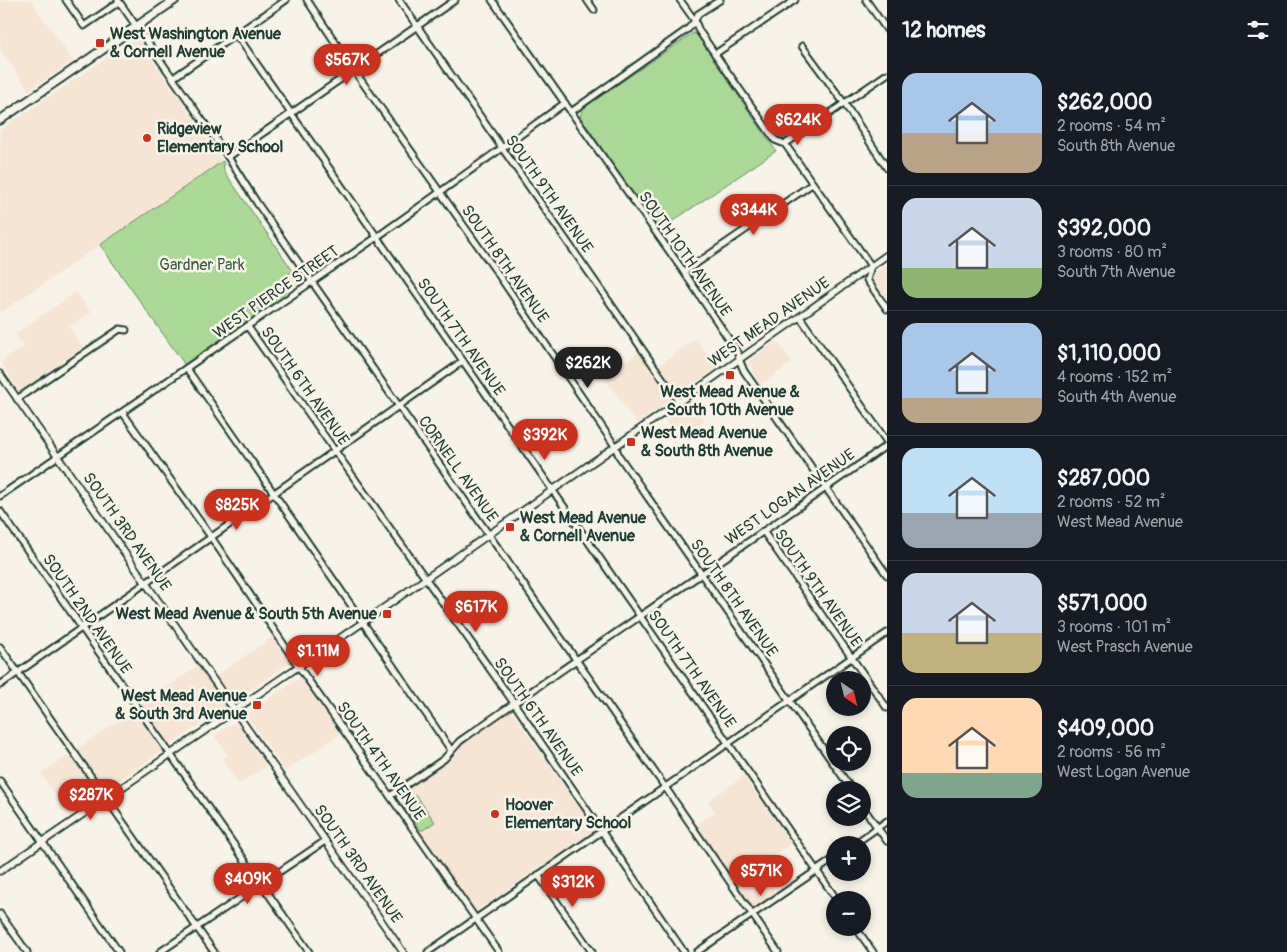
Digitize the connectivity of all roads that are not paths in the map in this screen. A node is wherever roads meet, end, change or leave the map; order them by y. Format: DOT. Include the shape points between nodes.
graph roads {
  1 [pos="66,0"];
  2 [pos="175,0"];
  3 [pos="286,0"];
  4 [pos="306,0"];
  5 [pos="399,0"];
  6 [pos="455,0"];
  7 [pos="492,0"];
  8 [pos="587,0"];
  9 [pos="680,0"];
  10 [pos="720,0"];
  11 [pos="795,0"];
  12 [pos="866,0"];
  13 [pos="119,1"];
  14 [pos="594,10"];
  15 [pos="695,21"];
  16 [pos="136,26"];
  17 [pos="416,26"];
  18 [pos="887,30"];
  19 [pos="236,34"];
  20 [pos="802,46"];
  21 [pos="715,54"];
  22 [pos="353,70"];
  23 [pos="887,74"];
  24 [pos="172,78"];
  25 [pos="844,103"];
  26 [pos="564,104"];
  27 [pos="570,112"];
  28 [pos="290,113"];
  29 [pos="0,120"];
  30 [pos="785,144"];
  31 [pos="502,148"];
  32 [pos="228,158"];
  33 [pos="887,168"];
  34 [pos="812,184"];
  35 [pos="440,193"];
  36 [pos="377,237"];
  37 [pos="887,255"];
  38 [pos="871,266"];
  39 [pos="684,272"];
  40 [pos="313,282"];
  41 [pos="887,309"];
  42 [pos="800,317"];
  43 [pos="248,327"];
  44 [pos="126,330"];
  45 [pos="739,359"];
  46 [pos="463,361"];
  47 [pos="187,369"];
  48 [pos="0,374"];
  49 [pos="17,399"];
  50 [pos="679,402"];
  51 [pos="399,406"];
  52 [pos="123,412"];
  53 [pos="887,443"];
  54 [pos="615,446"];
  55 [pos="335,451"];
  56 [pos="58,458"];
  57 [pos="826,488"];
  58 [pos="552,490"];
  59 [pos="274,493"];
  60 [pos="0,496"];
  61 [pos="0,511"];
  62 [pos="763,531"];
  63 [pos="489,534"];
  64 [pos="211,537"];
  65 [pos="702,574"];
  66 [pos="887,574"];
  67 [pos="426,579"];
  68 [pos="146,584"];
  69 [pos="639,616"];
  70 [pos="362,623"];
  71 [pos="82,629"];
  72 [pos="887,633"];
  73 [pos="0,647"];
  74 [pos="851,657"];
  75 [pos="577,660"];
  76 [pos="299,667"];
  77 [pos="18,673"];
  78 [pos="0,685"];
  79 [pos="790,700"];
  80 [pos="514,703"];
  81 [pos="887,708"];
  82 [pos="235,711"];
  83 [pos="728,743"];
  84 [pos="452,750"];
  85 [pos="171,755"];
  86 [pos="0,781"];
  87 [pos="846,781"];
  88 [pos="665,787"];
  89 [pos="390,796"];
  90 [pos="106,798"];
  91 [pos="871,818"];
  92 [pos="887,821"];
  93 [pos="878,827"];
  94 [pos="602,830"];
  95 [pos="866,836"];
  96 [pos="325,841"];
  97 [pos="887,841"];
  98 [pos="43,842"];
  99 [pos="826,864"];
  100 [pos="0,871"];
  101 [pos="817,871"];
  102 [pos="538,875"];
  103 [pos="262,884"];
  104 [pos="831,891"];
  105 [pos="0,914"];
  106 [pos="752,915"];
  107 [pos="475,918"];
  108 [pos="197,927"];
  109 [pos="862,936"];
  110 [pos="27,952"];
  111 [pos="119,952"];
  112 [pos="160,952"];
  113 [pos="214,952"];
  114 [pos="309,952"];
  115 [pos="403,952"];
  116 [pos="428,952"];
  117 [pos="499,952"];
  118 [pos="592,952"];
  119 [pos="684,952"];
  120 [pos="698,952"];
  121 [pos="778,952"];
  122 [pos="873,952"];
  1 -- 13 [label="street" via="84,26"];
  2 -- 16 [label="main road"];
  3 -- 19 [label="street"];
  4 -- 22 [label="street, SOUTH 8TH AVENUE"];
  5 -- 17 [label="street, SOUTH 9TH AVENUE"];
  6 -- 17 [label="street"];
  7 -- 26 [label="street, SOUTH 10TH AVENUE"];
  8 -- 14 [label="street"];
  9 -- 15 [label="street"];
  10 -- 15 [label="street" via="698,14"];
  11 -- 21 [label="street"];
  12 -- 18 [label="street"];
  13 -- 16 [label="street, CORNELL AVENUE"];
  15 -- 21 [label="street"];
  15 -- 27 [label="street" via="688,30"];
  16 -- 24 [label="street, CORNELL AVENUE"];
  16 -- 29 [label="main road"];
  17 -- 22 [label="street"];
  17 -- 31 [label="street, SOUTH 9TH AVENUE"];
  19 -- 24 [label="street"];
  19 -- 28 [label="street, SOUTH 7TH AVENUE"];
  20 -- 25 [label="street"];
  21 -- 30 [label="street" via="775,140"];
  22 -- 28 [label="street"];
  22 -- 35 [label="street, SOUTH 8TH AVENUE"];
  23 -- 25 [label="street"];
  24 -- 32 [label="street, CORNELL AVENUE"];
  25 -- 30 [label="street"];
  25 -- 33 [label="street"];
  26 -- 27 [label="street, SOUTH 10TH AVENUE"];
  26 -- 31 [label="street, WEST PIERCE STREET"];
  27 -- 39 [label="street, SOUTH 10TH AVENUE"];
  28 -- 32 [label="street"];
  28 -- 36 [label="street, SOUTH 7TH AVENUE"];
  30 -- 34 [label="street"];
  31 -- 35 [label="street, WEST PIERCE STREET"];
  31 -- 50 [label="street, SOUTH 9TH AVENUE"];
  32 -- 40 [label="street, CORNELL AVENUE"];
  34 -- 38 [label="street"];
  34 -- 39 [label="street"];
  35 -- 36 [label="street, WEST PIERCE STREET"];
  35 -- 54 [label="street, SOUTH 8TH AVENUE"];
  36 -- 40 [label="street, WEST PIERCE STREET"];
  36 -- 46 [label="street, SOUTH 7TH AVENUE"];
  37 -- 38 [label="street, WEST MEAD AVENUE"];
  38 -- 41 [label="street" via="867,280"];
  38 -- 42 [label="street, WEST MEAD AVENUE"];
  39 -- 45 [label="street, SOUTH 10TH AVENUE"];
  40 -- 43 [label="street, WEST PIERCE STREET"];
  40 -- 51 [label="street, CORNELL AVENUE"];
  42 -- 45 [label="street, WEST MEAD AVENUE"];
  42 -- 53 [label="street"];
  43 -- 47 [label="street, WEST PIERCE STREET"];
  43 -- 55 [label="street, SOUTH 6TH AVENUE"];
  44 -- 49 [label="street" via="120,329"];
  45 -- 50 [label="street, WEST MEAD AVENUE"];
  45 -- 57 [label="street, SOUTH 10TH AVENUE" via="744,371"];
  46 -- 51 [label="street"];
  46 -- 58 [label="street, SOUTH 7TH AVENUE"];
  47 -- 52 [label="street, WEST PIERCE STREET"];
  47 -- 59 [label="street"];
  48 -- 49 [label="street, SOUTH 3RD AVENUE"];
  49 -- 56 [label="street, SOUTH 3RD AVENUE"];
  50 -- 54 [label="street, WEST MEAD AVENUE"];
  51 -- 55 [label="street"];
  51 -- 63 [label="street, CORNELL AVENUE"];
  52 -- 56 [label="street, WEST PIERCE STREET"];
  52 -- 64 [label="street, SOUTH 4TH AVENUE"];
  53 -- 57 [label="street, WEST LOGAN AVENUE"];
  54 -- 58 [label="street, WEST MEAD AVENUE"];
  54 -- 65 [label="street, SOUTH 8TH AVENUE"];
  55 -- 59 [label="street"];
  55 -- 67 [label="street, SOUTH 6TH AVENUE"];
  56 -- 60 [label="street, WEST PIERCE STREET"];
  56 -- 68 [label="street, SOUTH 3RD AVENUE"];
  57 -- 62 [label="street, WEST LOGAN AVENUE"];
  57 -- 66 [label="street, SOUTH 10TH AVENUE"];
  58 -- 63 [label="street, WEST MEAD AVENUE"];
  58 -- 69 [label="street, SOUTH 7TH AVENUE"];
  59 -- 64 [label="street"];
  59 -- 70 [label="street"];
  61 -- 71 [label="street, SOUTH 2ND AVENUE"];
  62 -- 65 [label="street, WEST LOGAN AVENUE"];
  62 -- 74 [label="street, SOUTH 9TH AVENUE"];
  63 -- 67 [label="street, WEST MEAD AVENUE"];
  63 -- 75 [label="street, CORNELL AVENUE"];
  64 -- 68 [label="street"];
  64 -- 76 [label="street, SOUTH 4TH AVENUE"];
  65 -- 69 [label="street, WEST LOGAN AVENUE"];
  65 -- 79 [label="street, SOUTH 8TH AVENUE"];
  67 -- 70 [label="street, WEST MEAD AVENUE"];
  67 -- 80 [label="street, SOUTH 6TH AVENUE"];
  68 -- 71 [label="street"];
  68 -- 82 [label="street, SOUTH 3RD AVENUE"];
  69 -- 75 [label="street, WEST LOGAN AVENUE"];
  69 -- 83 [label="street, SOUTH 7TH AVENUE"];
  70 -- 76 [label="street, WEST MEAD AVENUE"];
  70 -- 84 [label="street"];
  71 -- 77 [label="street"];
  71 -- 85 [label="street, SOUTH 2ND AVENUE"];
  72 -- 74 [label="street"];
  73 -- 77 [label="street"];
  74 -- 79 [label="street"];
  74 -- 81 [label="street, SOUTH 9TH AVENUE"];
  75 -- 80 [label="street, WEST LOGAN AVENUE"];
  75 -- 88 [label="street, CORNELL AVENUE"];
  76 -- 82 [label="street, WEST MEAD AVENUE"];
  76 -- 89 [label="street, SOUTH 4TH AVENUE"];
  77 -- 78 [label="street"];
  77 -- 90 [label="street"];
  79 -- 83 [label="street"];
  79 -- 87 [label="street, SOUTH 8TH AVENUE"];
  80 -- 84 [label="street, WEST LOGAN AVENUE"];
  80 -- 94 [label="street, SOUTH 6TH AVENUE"];
  82 -- 85 [label="street, WEST MEAD AVENUE"];
  82 -- 96 [label="street, SOUTH 3RD AVENUE"];
  83 -- 88 [label="street"];
  83 -- 101 [label="street, SOUTH 7TH AVENUE"];
  84 -- 89 [label="street, WEST LOGAN AVENUE"];
  85 -- 90 [label="street, WEST MEAD AVENUE"];
  85 -- 103 [label="street, SOUTH 2ND AVENUE"];
  86 -- 98 [label="street"];
  88 -- 94 [label="street"];
  88 -- 106 [label="street, CORNELL AVENUE"];
  89 -- 107 [label="street, SOUTH 4TH AVENUE"];
  90 -- 98 [label="street, WEST MEAD AVENUE"];
  90 -- 108 [label="street"];
  91 -- 93 [label="street"];
  92 -- 93 [label="street"];
  93 -- 95 [label="street"];
  93 -- 97 [label="street"];
  94 -- 102 [label="street"];
  94 -- 119 [label="street, SOUTH 6TH AVENUE"];
  96 -- 103 [label="street"];
  96 -- 115 [label="street, SOUTH 3RD AVENUE"];
  98 -- 100 [label="street, WEST MEAD AVENUE"];
  98 -- 111 [label="street"];
  99 -- 101 [label="street"];
  101 -- 104 [label="street, SOUTH 7TH AVENUE"];
  101 -- 106 [label="street"];
  102 -- 107 [label="street"];
  102 -- 118 [label="street"];
  103 -- 108 [label="street"];
  103 -- 114 [label="street, SOUTH 2ND AVENUE"];
  105 -- 110 [label="street"];
  106 -- 120 [label="street"];
  106 -- 121 [label="street, CORNELL AVENUE"];
  107 -- 116 [label="street"];
  107 -- 117 [label="street, SOUTH 4TH AVENUE"];
  108 -- 112 [label="street"];
  108 -- 113 [label="street"];
  109 -- 122 [label="street"];
}
